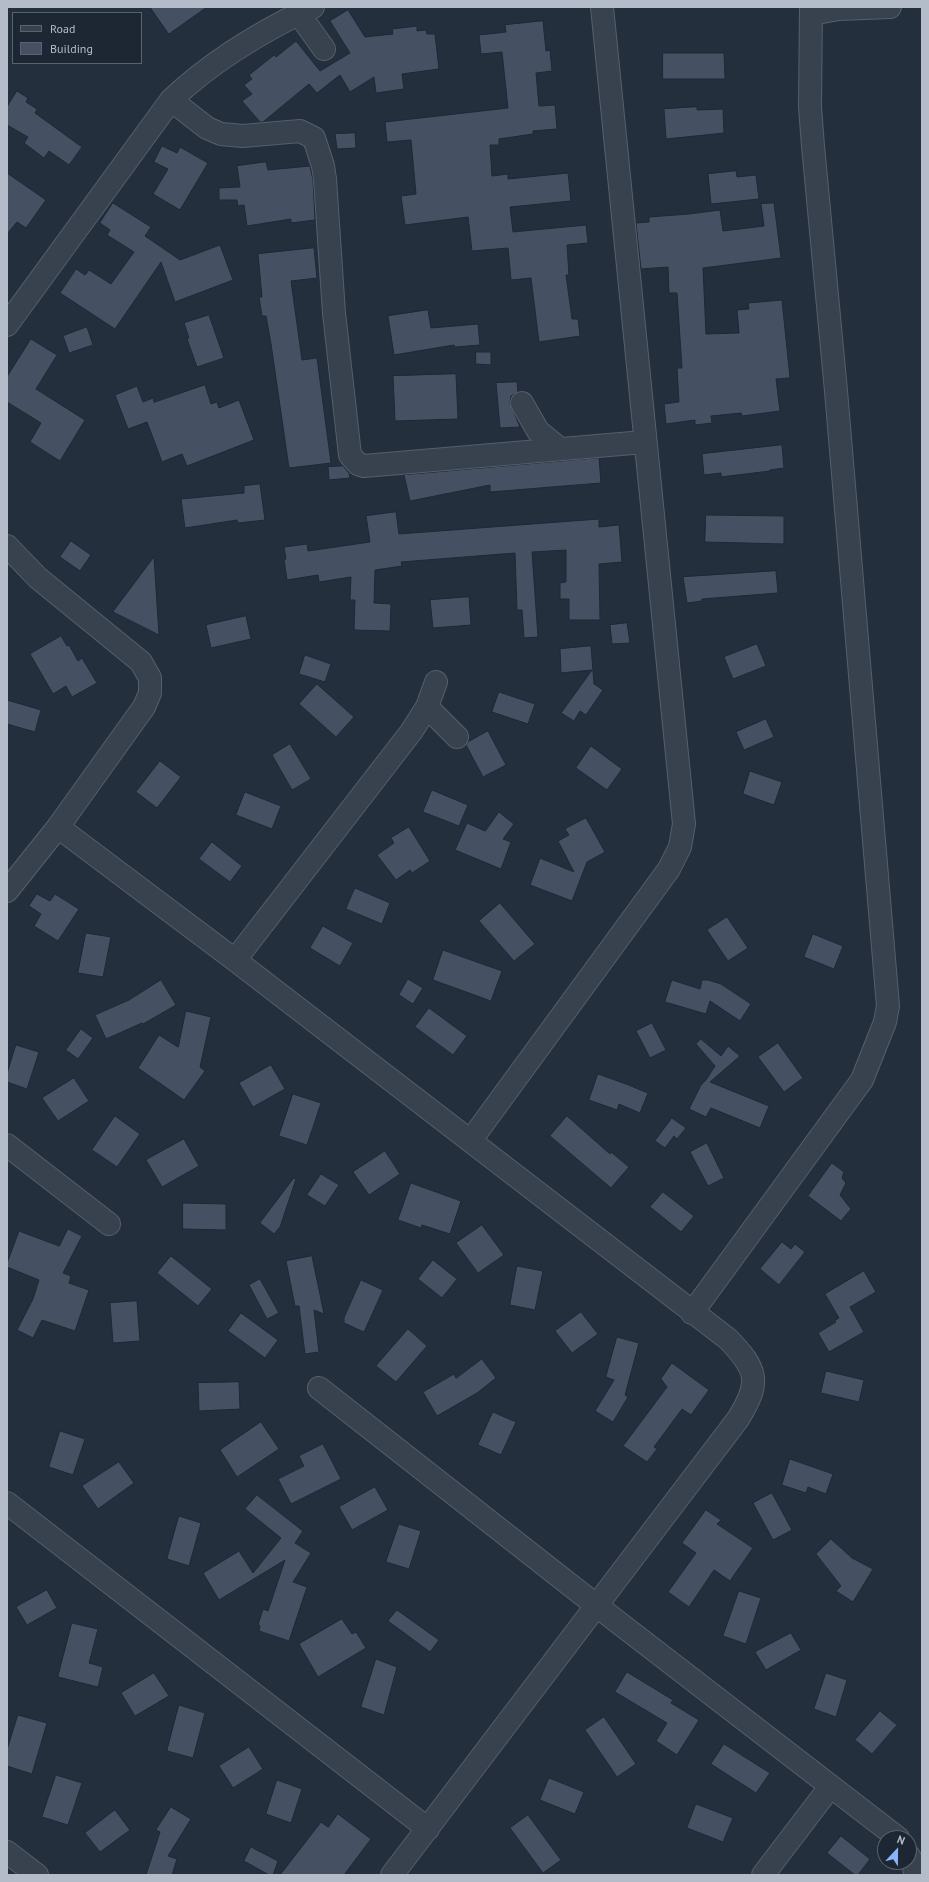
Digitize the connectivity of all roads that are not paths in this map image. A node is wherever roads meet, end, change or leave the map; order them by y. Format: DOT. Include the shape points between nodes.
graph roads {
  1 [pos="602,7"];
  2 [pos="890,7"];
  3 [pos="306,10"];
  4 [pos="811,10"];
  5 [pos="324,48"];
  6 [pos="171,100"];
  7 [pos="7,325"];
  8 [pos="522,403"];
  9 [pos="644,442"];
  10 [pos="560,450"];
  11 [pos="7,546"];
  12 [pos="436,682"];
  13 [pos="427,707"];
  14 [pos="457,737"];
  15 [pos="58,827"];
  16 [pos="7,892"];
  17 [pos="235,960"];
  18 [pos="471,1140"];
  19 [pos="7,1145"];
  20 [pos="109,1224"];
  21 [pos="692,1313"];
  22 [pos="319,1388"];
  23 [pos="7,1503"];
  24 [pos="597,1606"];
  25 [pos="830,1787"];
  26 [pos="428,1828"];
  27 [pos="887,1830"];
  28 [pos="7,1852"];
  29 [pos="37,1875"];
  30 [pos="392,1875"];
  31 [pos="763,1875"];
  1 -- 9 [label="street"];
  2 -- 4 [label="street"];
  3 -- 5 [label="street"];
  3 -- 6 [label="street" via="229,53 202,72"];
  4 -- 21 [label="street" via="810,107 813,146 837,398 888,1006 885,1022 862,1080"];
  6 -- 7 [label="street"];
  6 -- 10 [label="street" via="207,128 222,134 243,136 300,131 314,138 325,179 334,313 352,460 364,466"];
  8 -- 10 [label="street" via="538,431"];
  9 -- 10 [label="street"];
  9 -- 18 [label="street" via="684,824 680,847 669,869"];
  11 -- 15 [label="street" via="38,578 142,662 150,678 150,693 138,717"];
  12 -- 13 [label="street"];
  13 -- 14 [label="street"];
  13 -- 17 [label="street" via="411,732"];
  15 -- 16 [label="street"];
  15 -- 17 [label="street"];
  17 -- 18 [label="street"];
  18 -- 21 [label="street"];
  19 -- 20 [label="street"];
  21 -- 24 [label="street" via="728,1339 744,1355 752,1368 754,1384 749,1402"];
  22 -- 24 [label="street"];
  23 -- 26 [label="street"];
  24 -- 25 [label="street"];
  24 -- 26 [label="street"];
  25 -- 27 [label="street"];
  25 -- 31 [label="street"];
  26 -- 30 [label="street"];
  28 -- 29 [label="street"];
}
